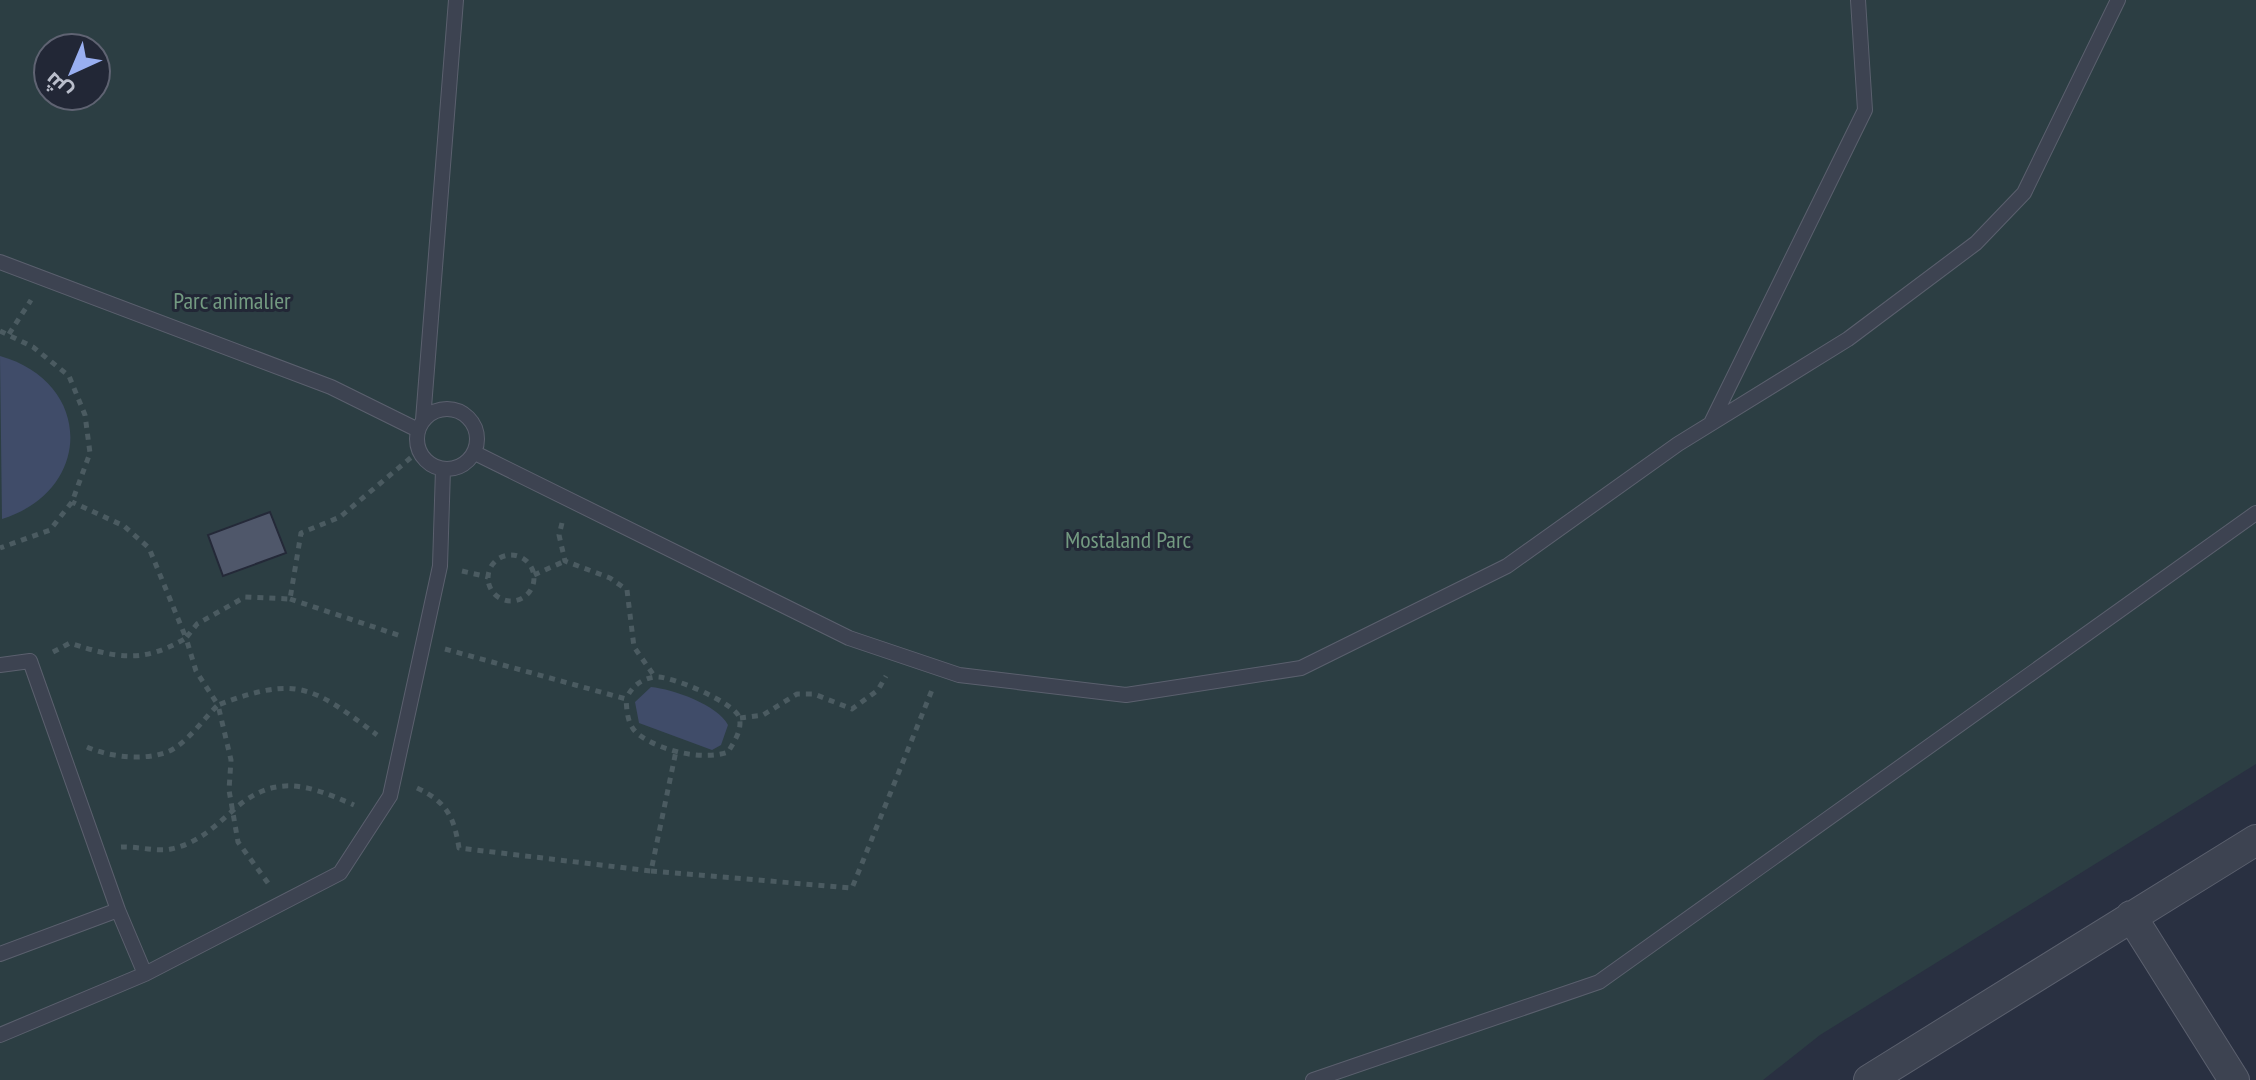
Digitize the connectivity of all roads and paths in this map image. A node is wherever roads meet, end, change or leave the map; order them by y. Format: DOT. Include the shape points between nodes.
graph roads {
  1 [pos="456,0"];
  2 [pos="1858,0"];
  3 [pos="2118,0"];
  4 [pos="0,262"];
  5 [pos="45,279"];
  6 [pos="0,331"];
  7 [pos="9,334"];
  8 [pos="1711,423"];
  9 [pos="420,425"];
  10 [pos="419,451"];
  11 [pos="475,453"];
  12 [pos="443,469"];
  13 [pos="570,497"];
  14 [pos="72,502"];
  15 [pos="2256,513"];
  16 [pos="0,548"];
  17 [pos="565,561"];
  18 [pos="534,575"];
  19 [pos="290,599"];
  20 [pos="186,638"];
  21 [pos="423,643"];
  22 [pos="898,655"];
  23 [pos="0,665"];
  24 [pos="57,665"];
  25 [pos="940,669"];
  26 [pos="655,677"];
  27 [pos="626,699"];
  28 [pos="218,705"];
  29 [pos="740,718"];
  30 [pos="83,745"];
  31 [pos="676,751"];
  32 [pos="400,752"];
  33 [pos="394,778"];
  34 [pos="232,810"];
  35 [pos="377,816"];
  36 [pos="2256,840"];
  37 [pos="96,847"];
  38 [pos="651,871"];
  39 [pos="284,902"];
  40 [pos="118,910"];
  41 [pos="2131,916"];
  42 [pos="0,954"];
  43 [pos="145,974"];
  44 [pos="0,1035"];
  45 [pos="1313,1080"];
  46 [pos="1869,1080"];
  47 [pos="2234,1080"];
  1 -- 9 [label="lane"];
  2 -- 8 [label="lane" via="1865,110"];
  3 -- 8 [label="lane" via="2024,193 1976,243 1848,339"];
  4 -- 5 [label="lane"];
  5 -- 7 [label="path"];
  5 -- 9 [label="lane"];
  6 -- 7 [label="path"];
  7 -- 14 [label="path" via="69,376 85,415 90,453"];
  8 -- 25 [label="lane" via="1507,566 1301,668 1126,695"];
  9 -- 10 [label="lane"];
  9 -- 11 [label="lane" via="440,409 461,411 478,434"];
  10 -- 12 [label="lane"];
  10 -- 19 [label="path" via="340,517 301,533"];
  11 -- 12 [label="lane" via="462,466"];
  11 -- 13 [label="lane"];
  12 -- 21 [label="lane" via="440,566"];
  13 -- 17 [label="path" via="559,535"];
  13 -- 22 [label="lane" via="849,638"];
  14 -- 16 [label="path" via="50,530"];
  14 -- 20 [label="path" via="124,526 149,548"];
  15 -- 45 [label="lane" via="1599,982"];
  17 -- 18 [label="path"];
  17 -- 26 [label="path" via="627,590 634,647"];
  18 -- 18 [label="path" via="526,561 507,555 491,567 490,588 505,600 516,601 532,589"];
  19 -- 20 [label="path" via="245,597 197,624"];
  19 -- 21 [label="path"];
  20 -- 24 [label="path" via="146,657 109,656 70,643 53,652"];
  20 -- 28 [label="path" via="196,671"];
  21 -- 27 [label="path"];
  21 -- 32 [label="lane"];
  22 -- 25 [label="lane"];
  22 -- 29 [label="path" via="878,690 852,709 814,694 797,694 763,715"];
  23 -- 37 [label="lane" via="30,661"];
  25 -- 38 [label="path" via="852,888"];
  26 -- 27 [label="path" via="642,681"];
  26 -- 29 [label="path" via="731,704"];
  27 -- 31 [label="path" via="627,718 636,733"];
  28 -- 30 [label="path" via="168,752 121,756"];
  28 -- 32 [label="path" via="258,689 293,686 328,698"];
  28 -- 34 [label="path" via="231,760"];
  29 -- 31 [label="path" via="728,752 713,758"];
  31 -- 38 [label="path"];
  32 -- 33 [label="lane"];
  33 -- 35 [label="lane"];
  33 -- 38 [label="path" via="438,798 454,817 459,848"];
  34 -- 35 [label="path" via="268,786 299,785"];
  34 -- 37 [label="path" via="207,835 169,850"];
  34 -- 39 [label="path" via="238,842"];
  35 -- 39 [label="lane" via="340,873"];
  36 -- 41 [label="street"];
  37 -- 40 [label="lane"];
  39 -- 43 [label="lane"];
  40 -- 42 [label="lane"];
  40 -- 43 [label="lane"];
  41 -- 46 [label="street"];
  41 -- 47 [label="street"];
  43 -- 44 [label="lane"];
}
